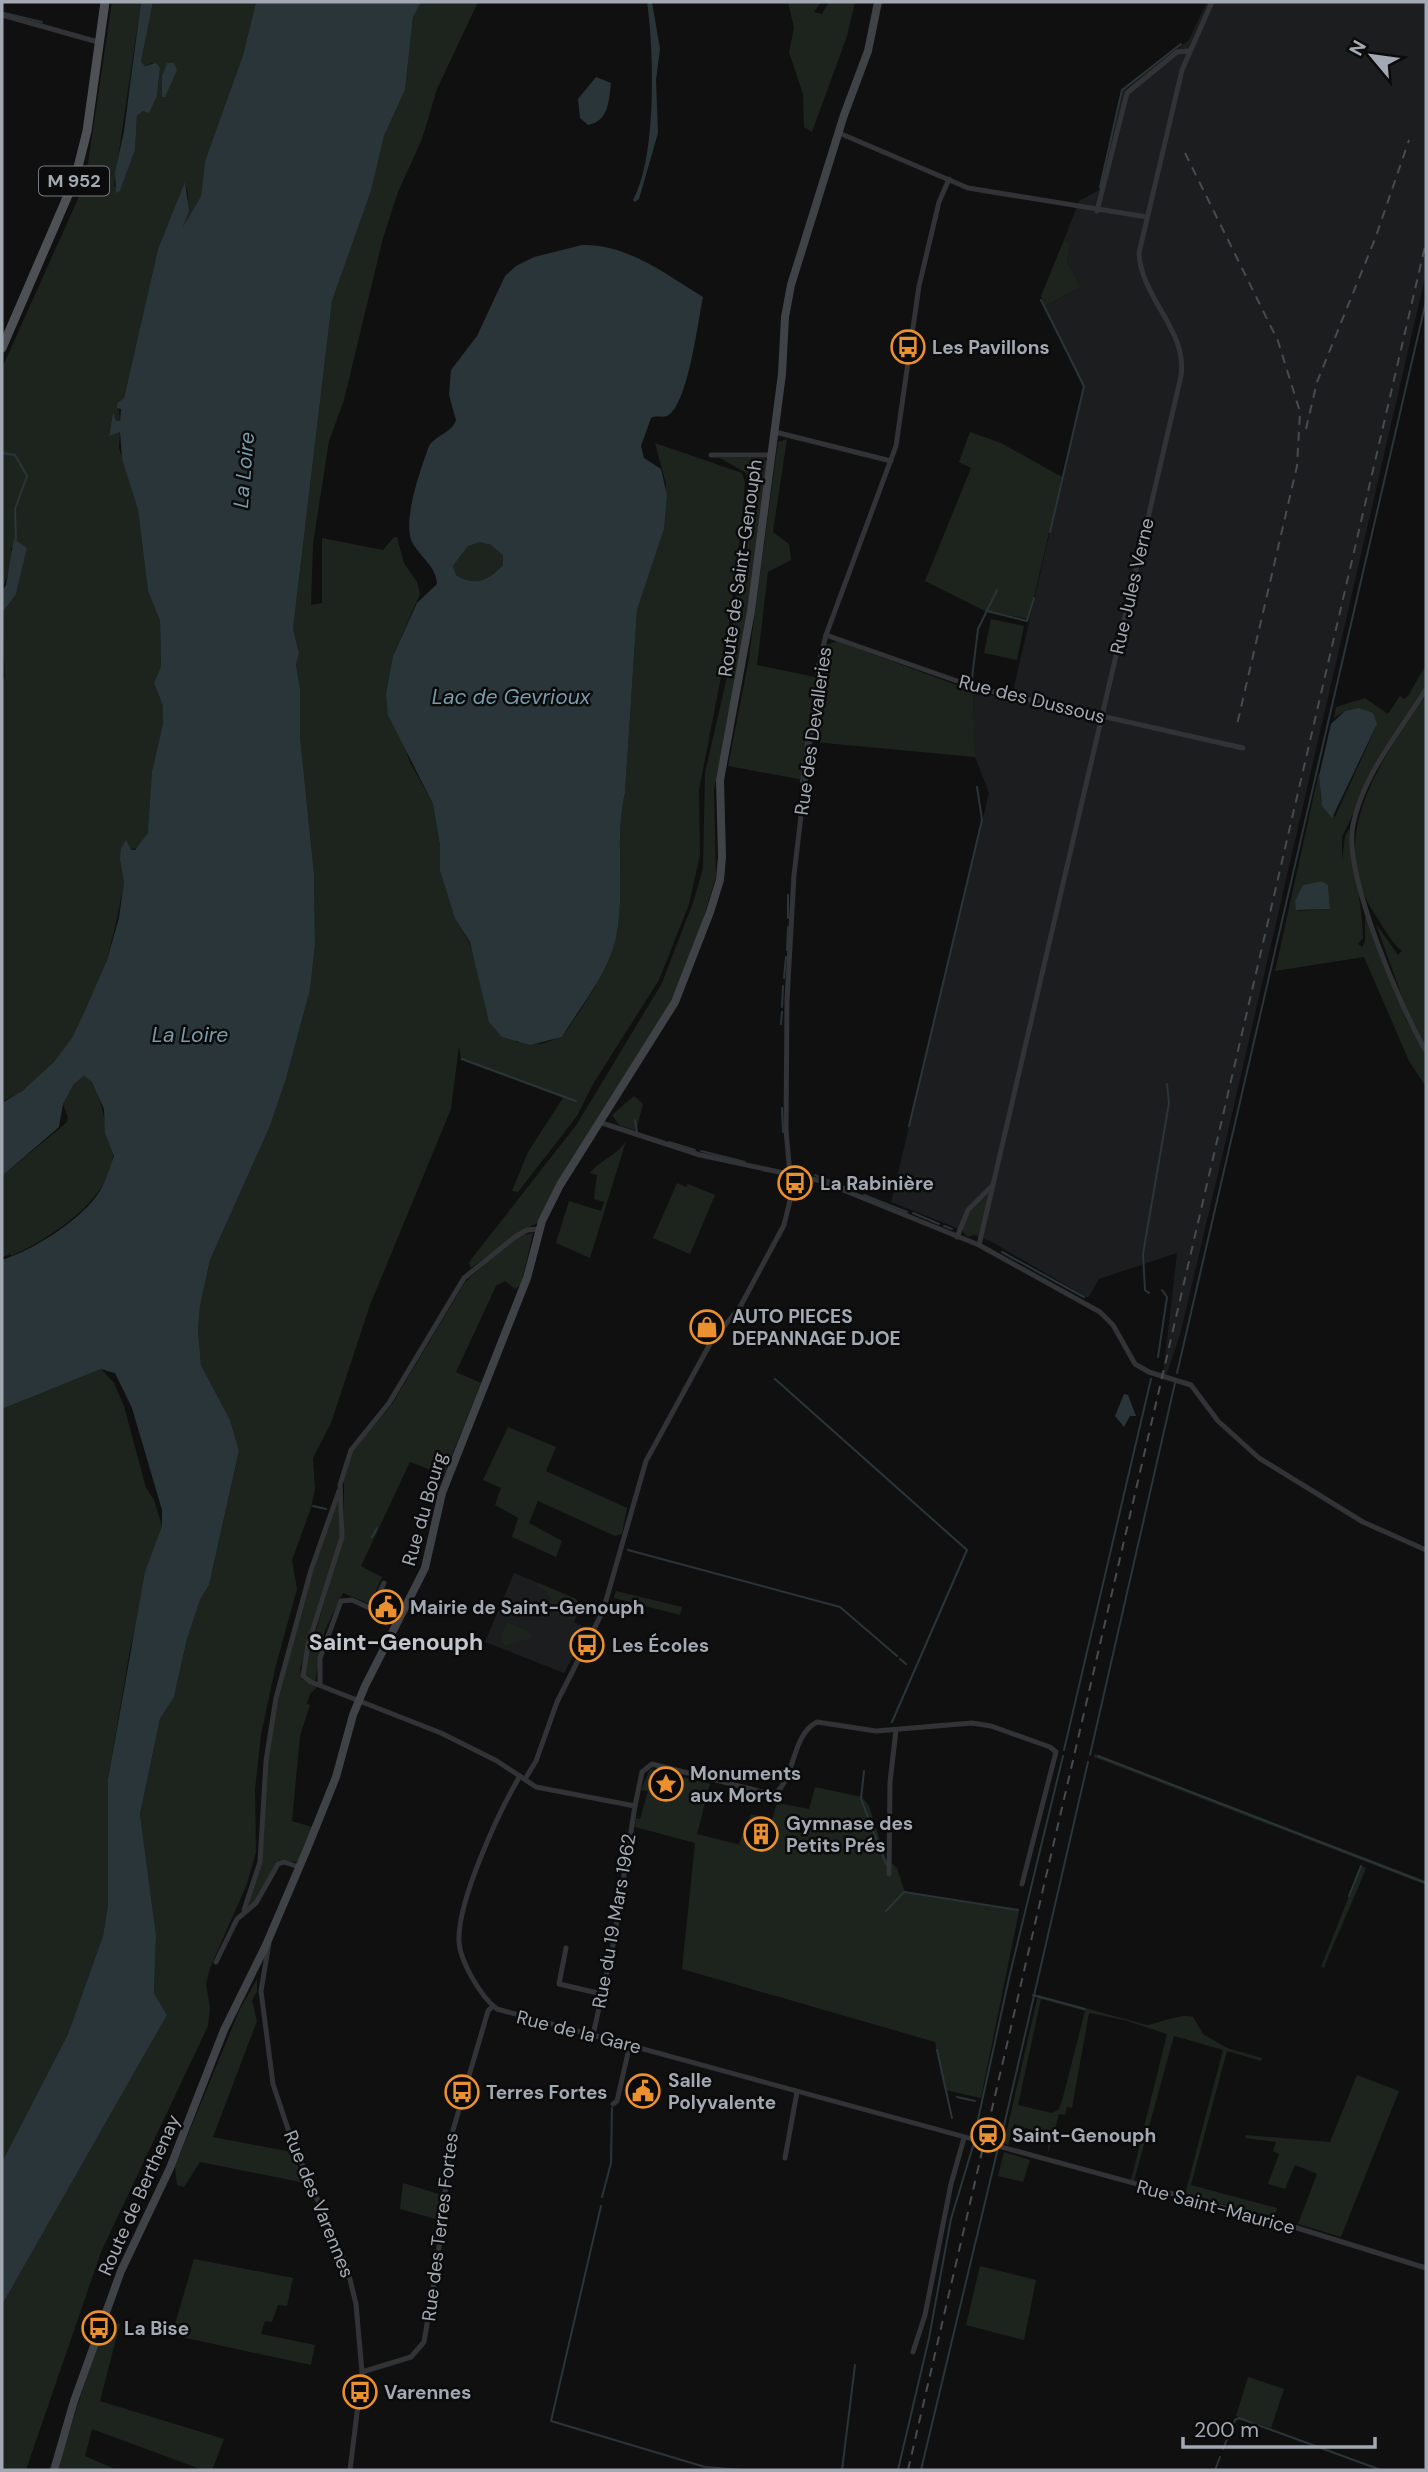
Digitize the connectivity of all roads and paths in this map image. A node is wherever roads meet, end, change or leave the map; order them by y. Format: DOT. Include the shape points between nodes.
graph roads {
  1 [pos="105,2"];
  2 [pos="878,2"];
  3 [pos="1212,2"];
  4 [pos="2,15"];
  5 [pos="98,42"];
  6 [pos="1188,51"];
  7 [pos="839,133"];
  8 [pos="949,179"];
  9 [pos="1097,211"];
  10 [pos="1146,217"];
  11 [pos="2,348"];
  12 [pos="775,432"];
  13 [pos="711,455"];
  14 [pos="772,455"];
  15 [pos="891,461"];
  16 [pos="826,635"];
  17 [pos="1426,689"];
  18 [pos="1102,717"];
  19 [pos="1243,748"];
  20 [pos="1426,1051"];
  21 [pos="602,1123"];
  22 [pos="793,1176"];
  23 [pos="994,1182"];
  24 [pos="539,1230"];
  25 [pos="957,1237"];
  26 [pos="979,1245"];
  27 [pos="340,1491"];
  28 [pos="1426,1550"];
  29 [pos="384,1583"];
  30 [pos="372,1609"];
  31 [pos="398,1621"];
  32 [pos="320,1685"];
  33 [pos="359,1700"];
  34 [pos="895,1730"];
  35 [pos="523,1778"];
  36 [pos="635,1806"];
  37 [pos="299,1867"];
  38 [pos="888,1874"];
  39 [pos="1022,1884"];
  40 [pos="244,1910"];
  41 [pos="268,1939"];
  42 [pos="565,1948"];
  43 [pos="216,1962"];
  44 [pos="602,1994"];
  45 [pos="493,2006"];
  46 [pos="593,2035"];
  47 [pos="630,2044"];
  48 [pos="797,2092"];
  49 [pos="613,2104"];
  50 [pos="964,2138"];
  51 [pos="1003,2148"];
  52 [pos="785,2158"];
  53 [pos="1426,2268"];
  54 [pos="913,2352"];
  55 [pos="362,2372"];
  56 [pos="54,2470"];
  57 [pos="350,2470"];
  1 -- 5 [label="main road, M 952"];
  2 -- 7 [label="street, Route de Saint-Genouph" via="868,51"];
  3 -- 6 [label="street, Rue Jules Verne"];
  4 -- 5 [label="street"];
  5 -- 11 [label="main road, M 952" via="87,131 75,179"];
  6 -- 9 [label="street" via="1177,52 1127,93"];
  6 -- 10 [label="street, Rue Jules Verne"];
  7 -- 8 [label="street"];
  7 -- 12 [label="street, Route de Saint-Genouph" via="791,285"];
  8 -- 9 [label="street" via="989,194"];
  8 -- 15 [label="street, Rue des Devalleries" via="919,286 902,425"];
  9 -- 10 [label="street"];
  10 -- 18 [label="street, Rue Jules Verne" via="1140,264 1179,345 1183,367"];
  12 -- 14 [label="street, Route de Saint-Genouph"];
  12 -- 15 [label="street"];
  13 -- 14 [label="street"];
  14 -- 21 [label="street, Route de Saint-Genouph" via="745,654 720,780 722,857 717,891 675,1002"];
  15 -- 16 [label="street, Rue des Devalleries"];
  16 -- 18 [label="street, Rue des Dussous" via="968,685"];
  16 -- 22 [label="street, Rue des Devalleries" via="794,886 786,1031 786,1130"];
  17 -- 20 [label="street" via="1378,765 1356,815 1351,842 1369,921"];
  18 -- 19 [label="street, Rue des Dussous"];
  18 -- 23 [label="street, Rue Jules Verne"];
  21 -- 22 [label="street" via="700,1155"];
  21 -- 24 [label="street, Route de Saint-Genouph" via="560,1185"];
  22 -- 25 [label="street" via="821,1181"];
  22 -- 35 [label="street, Rue des Devalleries" via="784,1225 740,1307 711,1342 646,1461 603,1611 557,1702 536,1761"];
  23 -- 25 [label="street, Rue Jules Verne" via="968,1210"];
  23 -- 26 [label="street, Rue Jules Verne"];
  24 -- 27 [label="street" via="515,1237 459,1285 388,1403 352,1446"];
  24 -- 31 [label="street, Rue du Bourg" via="527,1278 442,1493 425,1568"];
  25 -- 26 [label="street"];
  26 -- 28 [label="street" via="1100,1312 1138,1367 1191,1385 1226,1429 1273,1468 1363,1521"];
  27 -- 32 [label="street" via="342,1537 303,1668 305,1678"];
  27 -- 40 [label="street" via="311,1570 276,1698 266,1761 260,1862"];
  29 -- 30 [label="street"];
  30 -- 31 [label="street"];
  30 -- 32 [label="street" via="352,1600 338,1605 320,1658"];
  31 -- 33 [label="street, Rue du Bourg"];
  32 -- 33 [label="street"];
  33 -- 35 [label="street" via="498,1760"];
  33 -- 37 [label="street, Rue du Bourg" via="336,1777"];
  34 -- 36 [label="street, Rue du 19 Mars 1962" via="814,1724 803,1735 783,1784 772,1794 652,1764 642,1772"];
  34 -- 38 [label="street"];
  34 -- 39 [label="street" via="952,1723 985,1725 1055,1750"];
  35 -- 36 [label="street" via="543,1789"];
  35 -- 45 [label="street, Rue de la Gare" via="484,1850 460,1927 462,1954"];
  36 -- 44 [label="street, Rue du 19 Mars 1962"];
  37 -- 40 [label="street" via="278,1864 256,1903"];
  37 -- 41 [label="street, Rue du Bourg"];
  40 -- 43 [label="street"];
  41 -- 55 [label="street, Rue des Varennes" via="261,1991 268,2064 293,2144 347,2267 356,2304"];
  41 -- 56 [label="street, Route de Berthenay" via="120,2274"];
  42 -- 44 [label="street" via="558,1984"];
  44 -- 46 [label="street, Rue du 19 Mars 1962"];
  45 -- 46 [label="street, Rue de la Gare"];
  45 -- 55 [label="street, Rue des Terres Fortes" via="472,2059 451,2137 424,2342 411,2357"];
  46 -- 47 [label="street, Rue de la Gare"];
  47 -- 48 [label="street, Rue de la Gare"];
  47 -- 49 [label="street"];
  48 -- 50 [label="street, Rue de la Gare"];
  48 -- 52 [label="street"];
  50 -- 51 [label="street, Rue de la Gare"];
  50 -- 54 [label="street"];
  51 -- 53 [label="street, Rue Saint-Maurice"];
  55 -- 57 [label="street, Rue des Varennes"];
}
